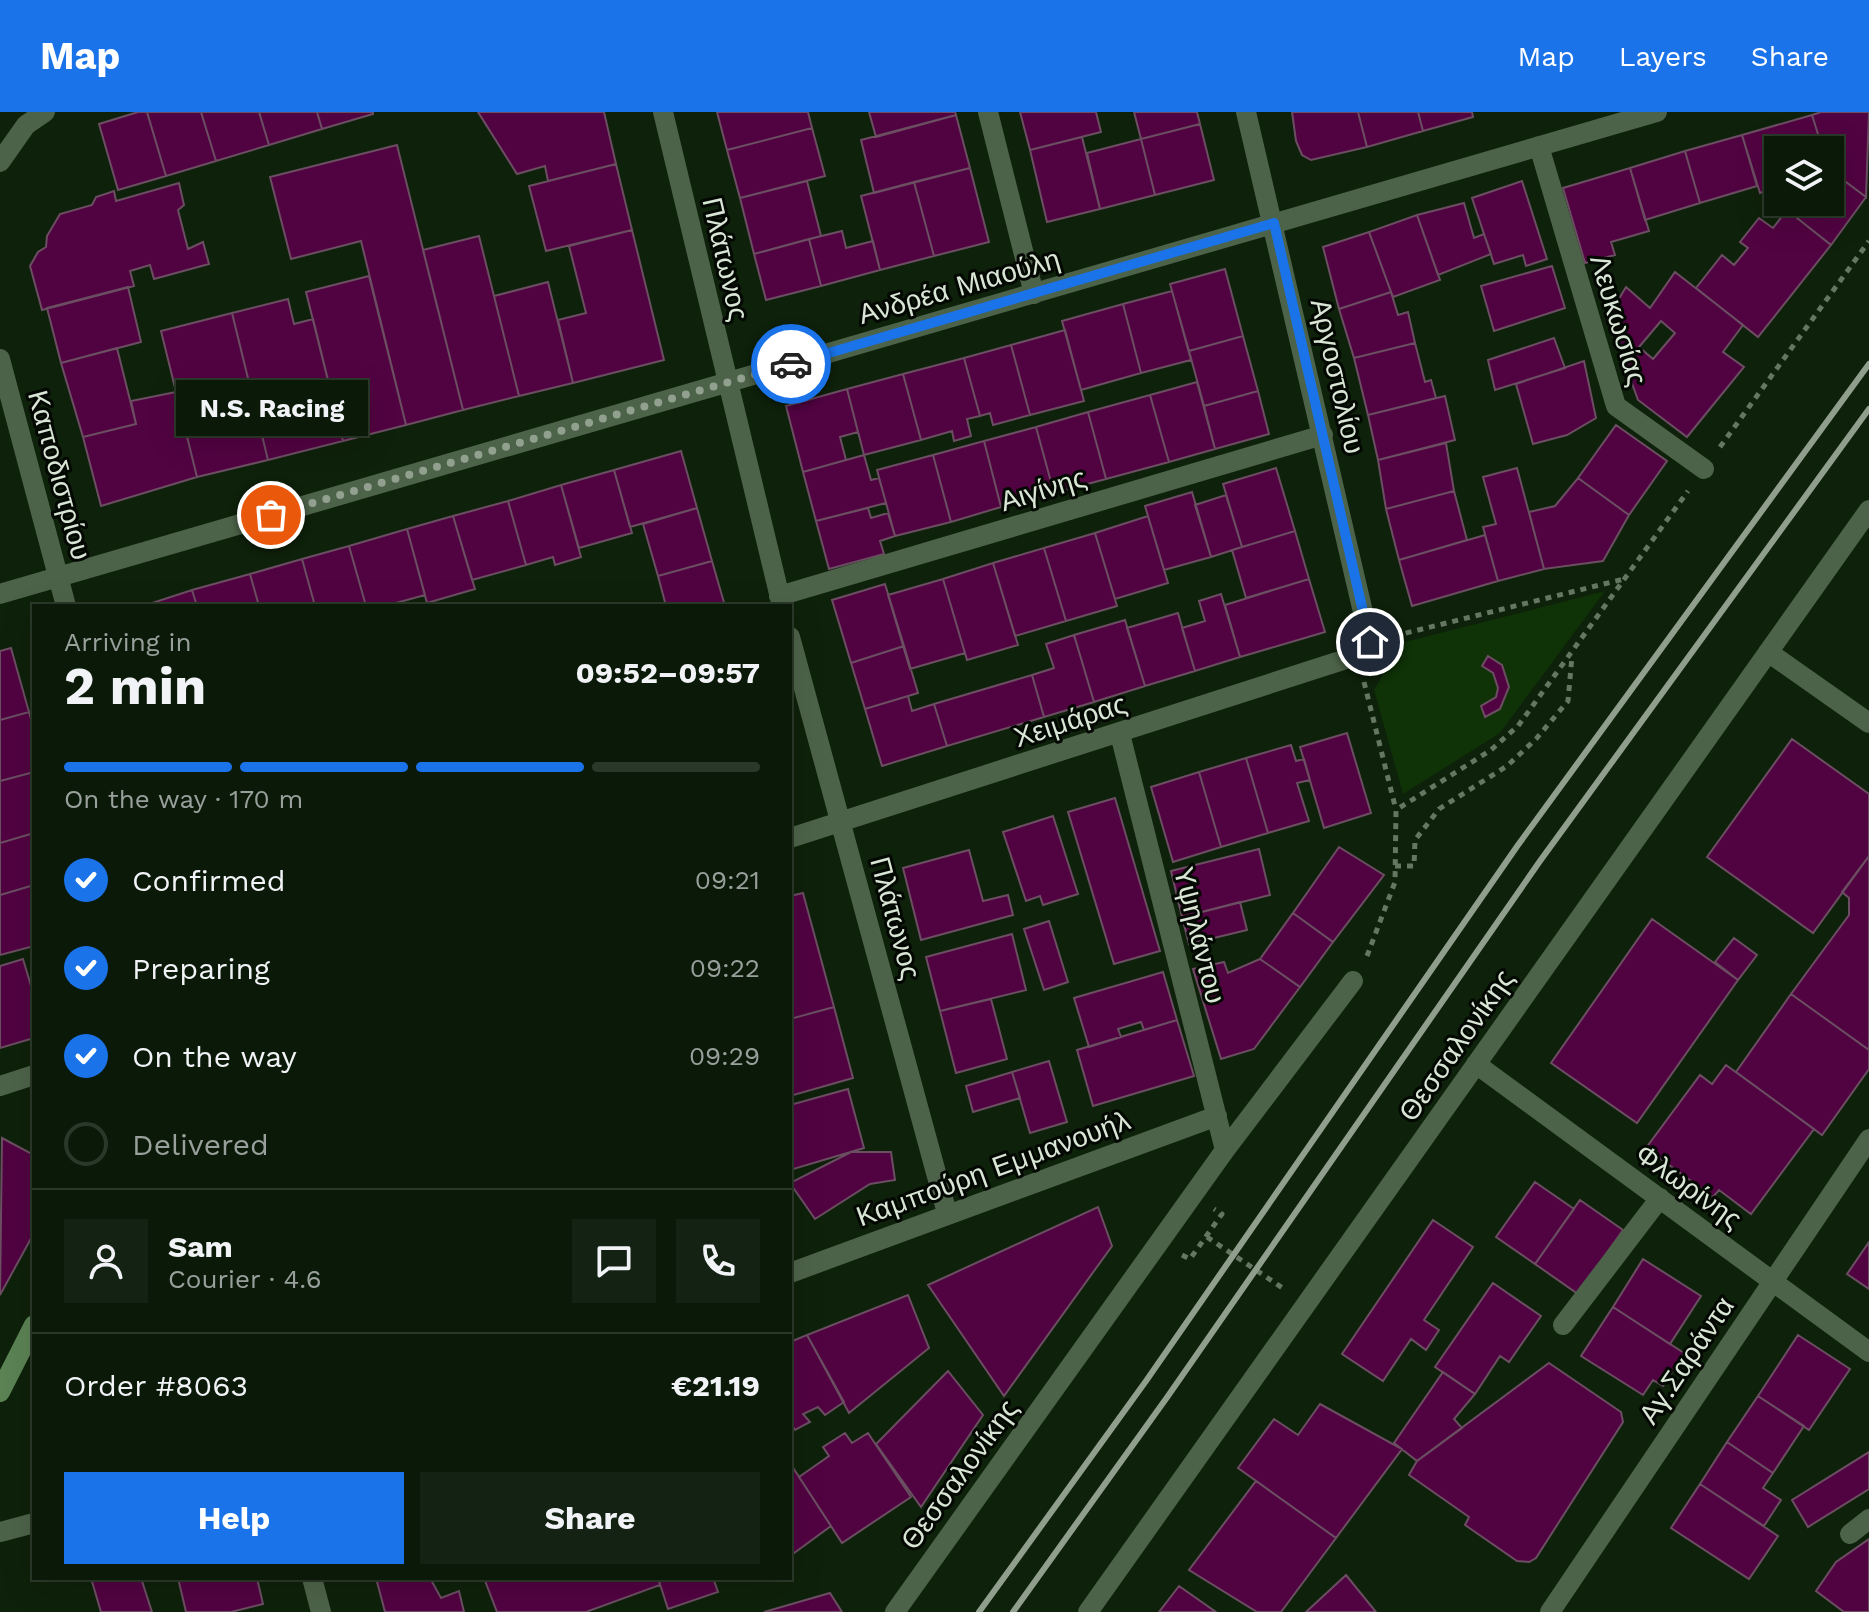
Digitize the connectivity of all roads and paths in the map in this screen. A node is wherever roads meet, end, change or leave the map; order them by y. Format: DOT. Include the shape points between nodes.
graph roads {
  1 [pos="45,112"];
  2 [pos="663,112"];
  3 [pos="988,112"];
  4 [pos="1246,112"];
  5 [pos="1657,112"];
  6 [pos="1539,146"];
  7 [pos="0,162"];
  8 [pos="1274,223"];
  9 [pos="1869,241"];
  10 [pos="1034,294"];
  11 [pos="0,359"];
  12 [pos="727,383"];
  13 [pos="1323,435"];
  14 [pos="1704,469"];
  15 [pos="1869,510"];
  16 [pos="59,577"];
  17 [pos="1624,579"];
  18 [pos="0,594"];
  19 [pos="780,601"];
  20 [pos="66,604"];
  21 [pos="792,644"];
  22 [pos="1365,651"];
  23 [pos="1768,652"];
  24 [pos="1573,654"];
  25 [pos="1869,723"];
  26 [pos="1120,734"];
  27 [pos="1396,810"];
  28 [pos="841,823"];
  29 [pos="792,837"];
  30 [pos="1395,866"];
  31 [pos="1369,953"];
  32 [pos="1353,981"];
  33 [pos="1476,1064"];
  34 [pos="32,1076"];
  35 [pos="0,1086"];
  36 [pos="1217,1116"];
  37 [pos="1869,1139"];
  38 [pos="1225,1150"];
  39 [pos="1660,1198"];
  40 [pos="947,1213"];
  41 [pos="1222,1214"];
  42 [pos="1207,1237"];
  43 [pos="1190,1259"];
  44 [pos="792,1272"];
  45 [pos="1773,1282"];
  46 [pos="1285,1290"];
  47 [pos="1563,1325"];
  48 [pos="32,1329"];
  49 [pos="1869,1352"];
  50 [pos="0,1392"];
  51 [pos="1869,1519"];
  52 [pos="32,1524"];
  53 [pos="0,1532"];
  54 [pos="1850,1534"];
  55 [pos="313,1580"];
  56 [pos="321,1612"];
  57 [pos="895,1612"];
  58 [pos="1088,1612"];
  59 [pos="1550,1612"];
  1 -- 7 [label="street" via="26,125"];
  2 -- 12 [label="street, Πλάτωνος"];
  3 -- 10 [label="street"];
  4 -- 8 [label="street, Αργοστολίου"];
  5 -- 6 [label="street, Ανδρέα Μιαούλη"];
  6 -- 8 [label="street, Ανδρέα Μιαούλη"];
  6 -- 14 [label="street, Λευκωσίας" via="1616,406"];
  8 -- 10 [label="street, Ανδρέα Μιαούλη"];
  8 -- 13 [label="street, Αργοστολίου"];
  9 -- 14 [label="path"];
  10 -- 12 [label="street, Ανδρέα Μιαούλη"];
  11 -- 16 [label="street, Καποδιστρίου"];
  12 -- 16 [label="street, Ανδρέα Μιαούλη"];
  12 -- 19 [label="street, Πλάτωνος"];
  13 -- 19 [label="street, Αιγίνης"];
  13 -- 22 [label="street, Αργοστολίου"];
  14 -- 17 [label="path"];
  15 -- 23 [label="street, Θεσσαλονίκης"];
  16 -- 18 [label="street, Ανδρέα Μιαούλη"];
  16 -- 20 [label="street, Καποδιστρίου"];
  17 -- 22 [label="path"];
  17 -- 24 [label="path"];
  21 -- 28 [label="street, Πλάτωνος"];
  22 -- 26 [label="street, Χειμάρας"];
  22 -- 27 [label="path"];
  23 -- 25 [label="street"];
  23 -- 33 [label="street, Θεσσαλονίκης"];
  24 -- 27 [label="path" via="1505,740"];
  24 -- 30 [label="path" via="1568,701 1507,766 1439,809 1415,840 1414,866"];
  26 -- 28 [label="street, Χειμάρας"];
  26 -- 36 [label="street, Υψηλάντου"];
  27 -- 30 [label="path"];
  28 -- 29 [label="street, Χειμάρας"];
  28 -- 40 [label="street, Πλάτωνος"];
  30 -- 31 [label="path" via="1395,882"];
  32 -- 38 [label="street, Θεσσαλονίκης"];
  33 -- 39 [label="street, Φλωρίνης"];
  33 -- 58 [label="street, Θεσσαλονίκης"];
  34 -- 35 [label="street"];
  36 -- 38 [label="street, Υψηλάντου"];
  36 -- 40 [label="street, Καμπούρη Εμμανουήλ"];
  37 -- 45 [label="street, Αγ.Σαράντα"];
  38 -- 57 [label="street, Θεσσαλονίκης"];
  39 -- 45 [label="street, Φλωρίνης"];
  39 -- 47 [label="street"];
  40 -- 44 [label="street, Καμπούρη Εμμανουήλ"];
  41 -- 42 [label="path"];
  42 -- 43 [label="path"];
  42 -- 46 [label="path"];
  45 -- 49 [label="street, Φλωρίνης"];
  45 -- 59 [label="street, Αγ.Σαράντα"];
  48 -- 50 [label="street"];
  51 -- 54 [label="street"];
  52 -- 53 [label="street"];
  55 -- 56 [label="street"];
}
